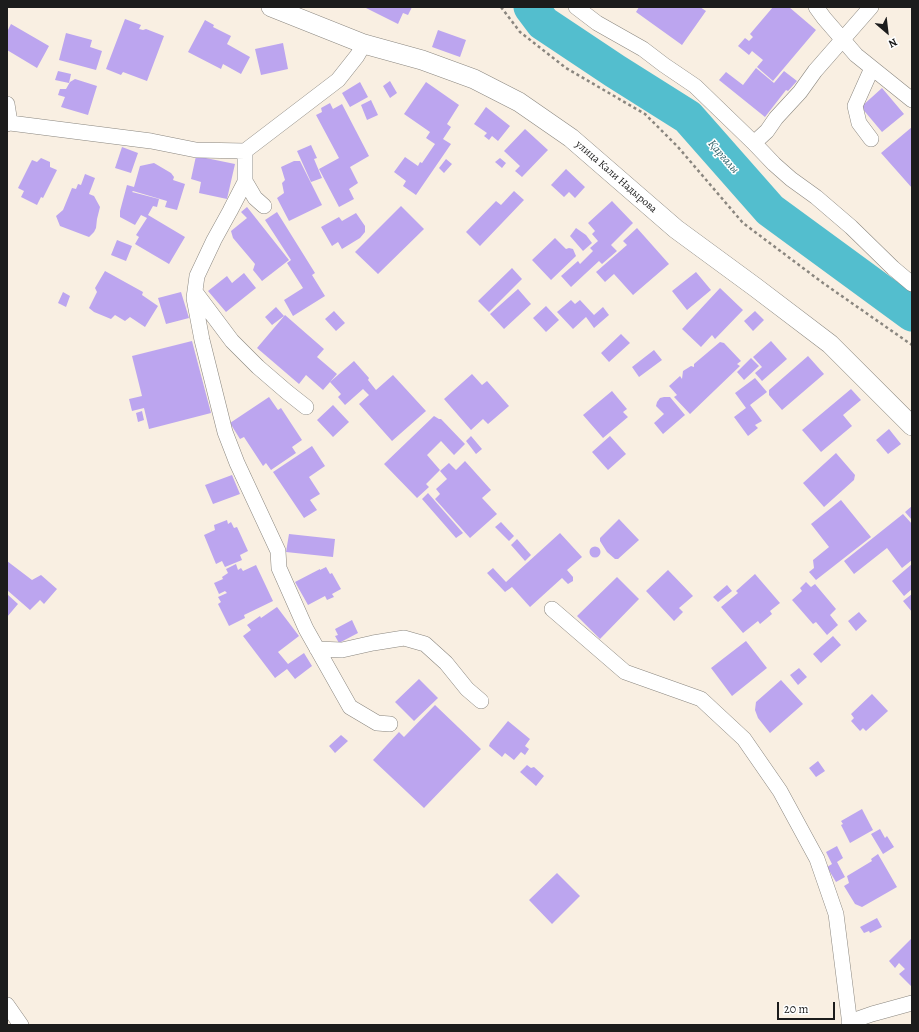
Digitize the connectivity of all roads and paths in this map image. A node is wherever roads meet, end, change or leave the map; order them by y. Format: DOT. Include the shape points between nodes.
graph roads {
  1 [pos="271,7"];
  2 [pos="502,7"];
  3 [pos="576,7"];
  4 [pos="816,7"];
  5 [pos="871,7"];
  6 [pos="843,39"];
  7 [pos="364,44"];
  8 [pos="872,68"];
  9 [pos="912,100"];
  10 [pos="7,104"];
  11 [pos="9,123"];
  12 [pos="871,139"];
  13 [pos="754,143"];
  14 [pos="245,151"];
  15 [pos="245,181"];
  16 [pos="264,206"];
  17 [pos="912,284"];
  18 [pos="195,292"];
  19 [pos="912,345"];
  20 [pos="306,407"];
  21 [pos="912,426"];
  22 [pos="552,609"];
  23 [pos="317,649"];
  24 [pos="480,701"];
  25 [pos="390,724"];
  26 [pos="912,1003"];
  27 [pos="7,1005"];
  28 [pos="849,1024"];
  29 [pos="21,1025"];
  1 -- 7 [label="street, улица Кали Надырова"];
  2 -- 19 [label="path" via="520,32 566,68 646,114 678,147 743,224"];
  3 -- 13 [label="street" via="596,23 643,49 695,86"];
  4 -- 6 [label="street"];
  5 -- 6 [label="street"];
  6 -- 8 [label="street"];
  6 -- 13 [label="street"];
  7 -- 14 [label="street" via="338,80"];
  7 -- 21 [label="street, улица Кали Надырова" via="422,60 474,79 518,102 570,138 676,229 756,286 830,344"];
  8 -- 9 [label="street"];
  8 -- 12 [label="street" via="856,106 859,123"];
  10 -- 11 [label="street"];
  11 -- 14 [label="street" via="151,141 196,150"];
  13 -- 17 [label="street" via="791,179 852,227"];
  14 -- 15 [label="street"];
  15 -- 16 [label="street" via="255,198"];
  15 -- 18 [label="street" via="197,276"];
  18 -- 20 [label="street" via="232,341 258,367"];
  18 -- 23 [label="street" via="202,340 225,432 278,552 279,568"];
  22 -- 28 [label="street" via="625,672 701,699 744,739 780,791 817,859 836,914"];
  23 -- 24 [label="street" via="342,650 404,638 425,644"];
  23 -- 25 [label="street" via="350,707 377,723"];
  26 -- 28 [label="street" via="872,1014"];
  27 -- 29 [label="street"];
}
